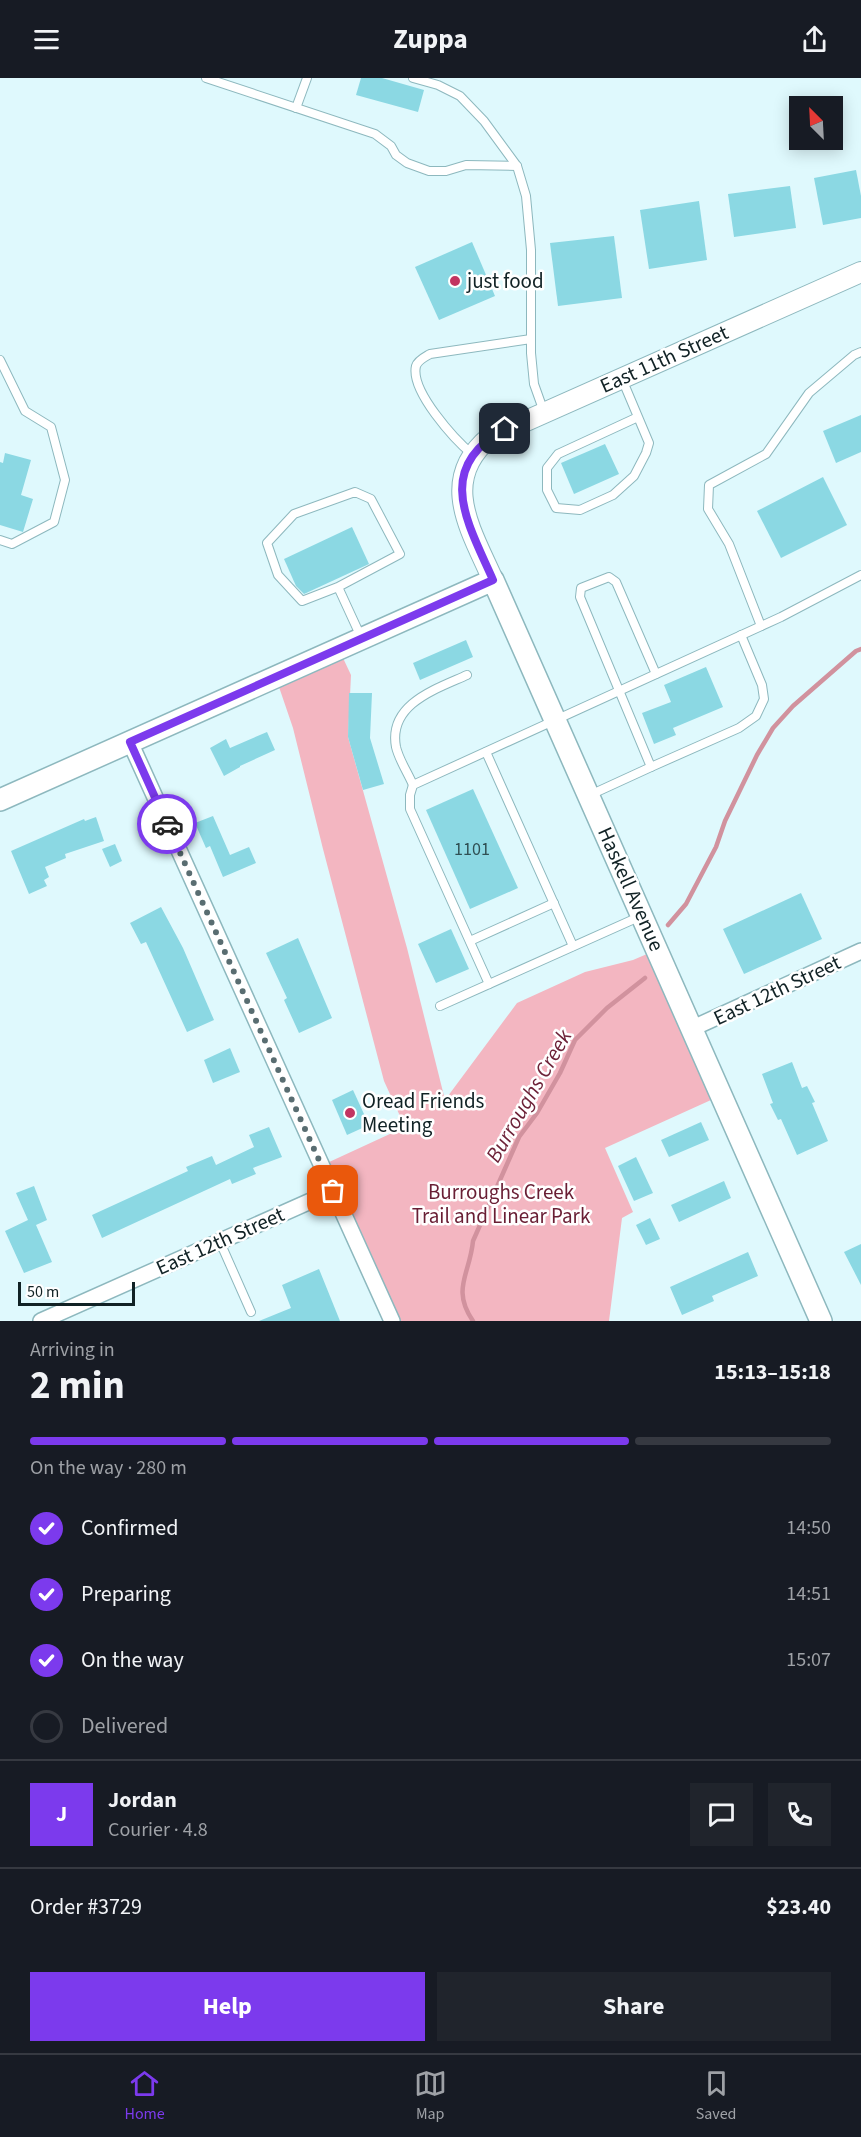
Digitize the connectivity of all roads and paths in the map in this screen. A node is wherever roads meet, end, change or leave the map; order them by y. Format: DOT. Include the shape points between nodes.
graph roads {
  1 [pos="206,78"];
  2 [pos="307,78"];
  3 [pos="413,78"];
  4 [pos="296,108"];
  5 [pos="517,165"];
  6 [pos="861,272"];
  7 [pos="531,339"];
  8 [pos="861,352"];
  9 [pos="0,360"];
  10 [pos="622,377"];
  11 [pos="544,412"];
  12 [pos="638,417"];
  13 [pos="473,455"];
  14 [pos="0,540"];
  15 [pos="861,575"];
  16 [pos="493,580"];
  17 [pos="339,587"];
  18 [pos="761,626"];
  19 [pos="741,635"];
  20 [pos="362,638"];
  21 [pos="656,674"];
  22 [pos="467,675"];
  23 [pos="618,692"];
  24 [pos="556,720"];
  25 [pos="130,742"];
  26 [pos="486,752"];
  27 [pos="651,767"];
  28 [pos="413,785"];
  29 [pos="589,795"];
  30 [pos="0,800"];
  31 [pos="554,903"];
  32 [pos="642,915"];
  33 [pos="470,941"];
  34 [pos="573,946"];
  35 [pos="861,951"];
  36 [pos="489,984"];
  37 [pos="440,1006"];
  38 [pos="693,1028"];
  39 [pos="333,1191"];
  40 [pos="220,1242"];
  41 [pos="250,1312"];
  42 [pos="41,1321"];
  43 [pos="392,1321"];
  44 [pos="821,1321"];
  1 -- 4 [label="lane"];
  2 -- 4 [label="lane"];
  3 -- 5 [label="lane" via="460,96"];
  4 -- 5 [label="lane" via="375,134 407,163 429,171 466,165"];
  5 -- 7 [label="lane" via="526,196 531,250"];
  6 -- 10 [label="street, East 11th Street"];
  7 -- 11 [label="lane" via="534,384"];
  7 -- 13 [label="lane" via="430,354 419,361 417,378 428,403 454,439"];
  8 -- 18 [label="lane" via="810,393 766,454 710,485 708,509 729,544"];
  9 -- 14 [label="lane" via="25,411 51,427 65,480 54,522 12,544"];
  10 -- 11 [label="street, East 11th Street"];
  10 -- 12 [label="lane"];
  11 -- 13 [label="street, East 11th Street" via="490,437"];
  12 -- 12 [label="lane" via="649,443 634,476 613,495 580,510 556,508 547,490 547,468 558,454"];
  13 -- 16 [label="street, Haskell Avenue" via="466,467 462,501"];
  15 -- 18 [label="lane"];
  16 -- 20 [label="main road"];
  16 -- 24 [label="main road, Haskell Avenue"];
  17 -- 17 [label="lane" via="302,601 278,575 267,543 294,514 355,492 371,499 400,554"];
  17 -- 20 [label="lane"];
  18 -- 19 [label="lane"];
  19 -- 21 [label="lane"];
  19 -- 27 [label="lane" via="762,685 764,699 756,716 739,728"];
  20 -- 25 [label="main road"];
  21 -- 23 [label="lane"];
  21 -- 23 [label="lane" via="616,582 609,577 581,588 580,597"];
  22 -- 28 [label="lane" via="414,701 403,713 395,731 396,748"];
  23 -- 24 [label="lane"];
  23 -- 27 [label="lane"];
  24 -- 26 [label="lane"];
  24 -- 29 [label="main road, Haskell Avenue"];
  25 -- 30 [label="main road"];
  25 -- 39 [label="street"];
  26 -- 28 [label="lane"];
  26 -- 31 [label="lane"];
  27 -- 29 [label="lane"];
  28 -- 33 [label="lane" via="410,809"];
  29 -- 32 [label="main road, Haskell Avenue"];
  31 -- 33 [label="lane"];
  31 -- 34 [label="lane"];
  32 -- 34 [label="lane"];
  32 -- 38 [label="main road, Haskell Avenue"];
  33 -- 36 [label="lane"];
  34 -- 36 [label="lane"];
  35 -- 38 [label="street, East 12th Street"];
  36 -- 37 [label="lane"];
  38 -- 44 [label="main road, Haskell Avenue"];
  39 -- 40 [label="street, East 12th Street"];
  39 -- 43 [label="street"];
  40 -- 41 [label="lane"];
  40 -- 42 [label="street, East 12th Street"];
}
